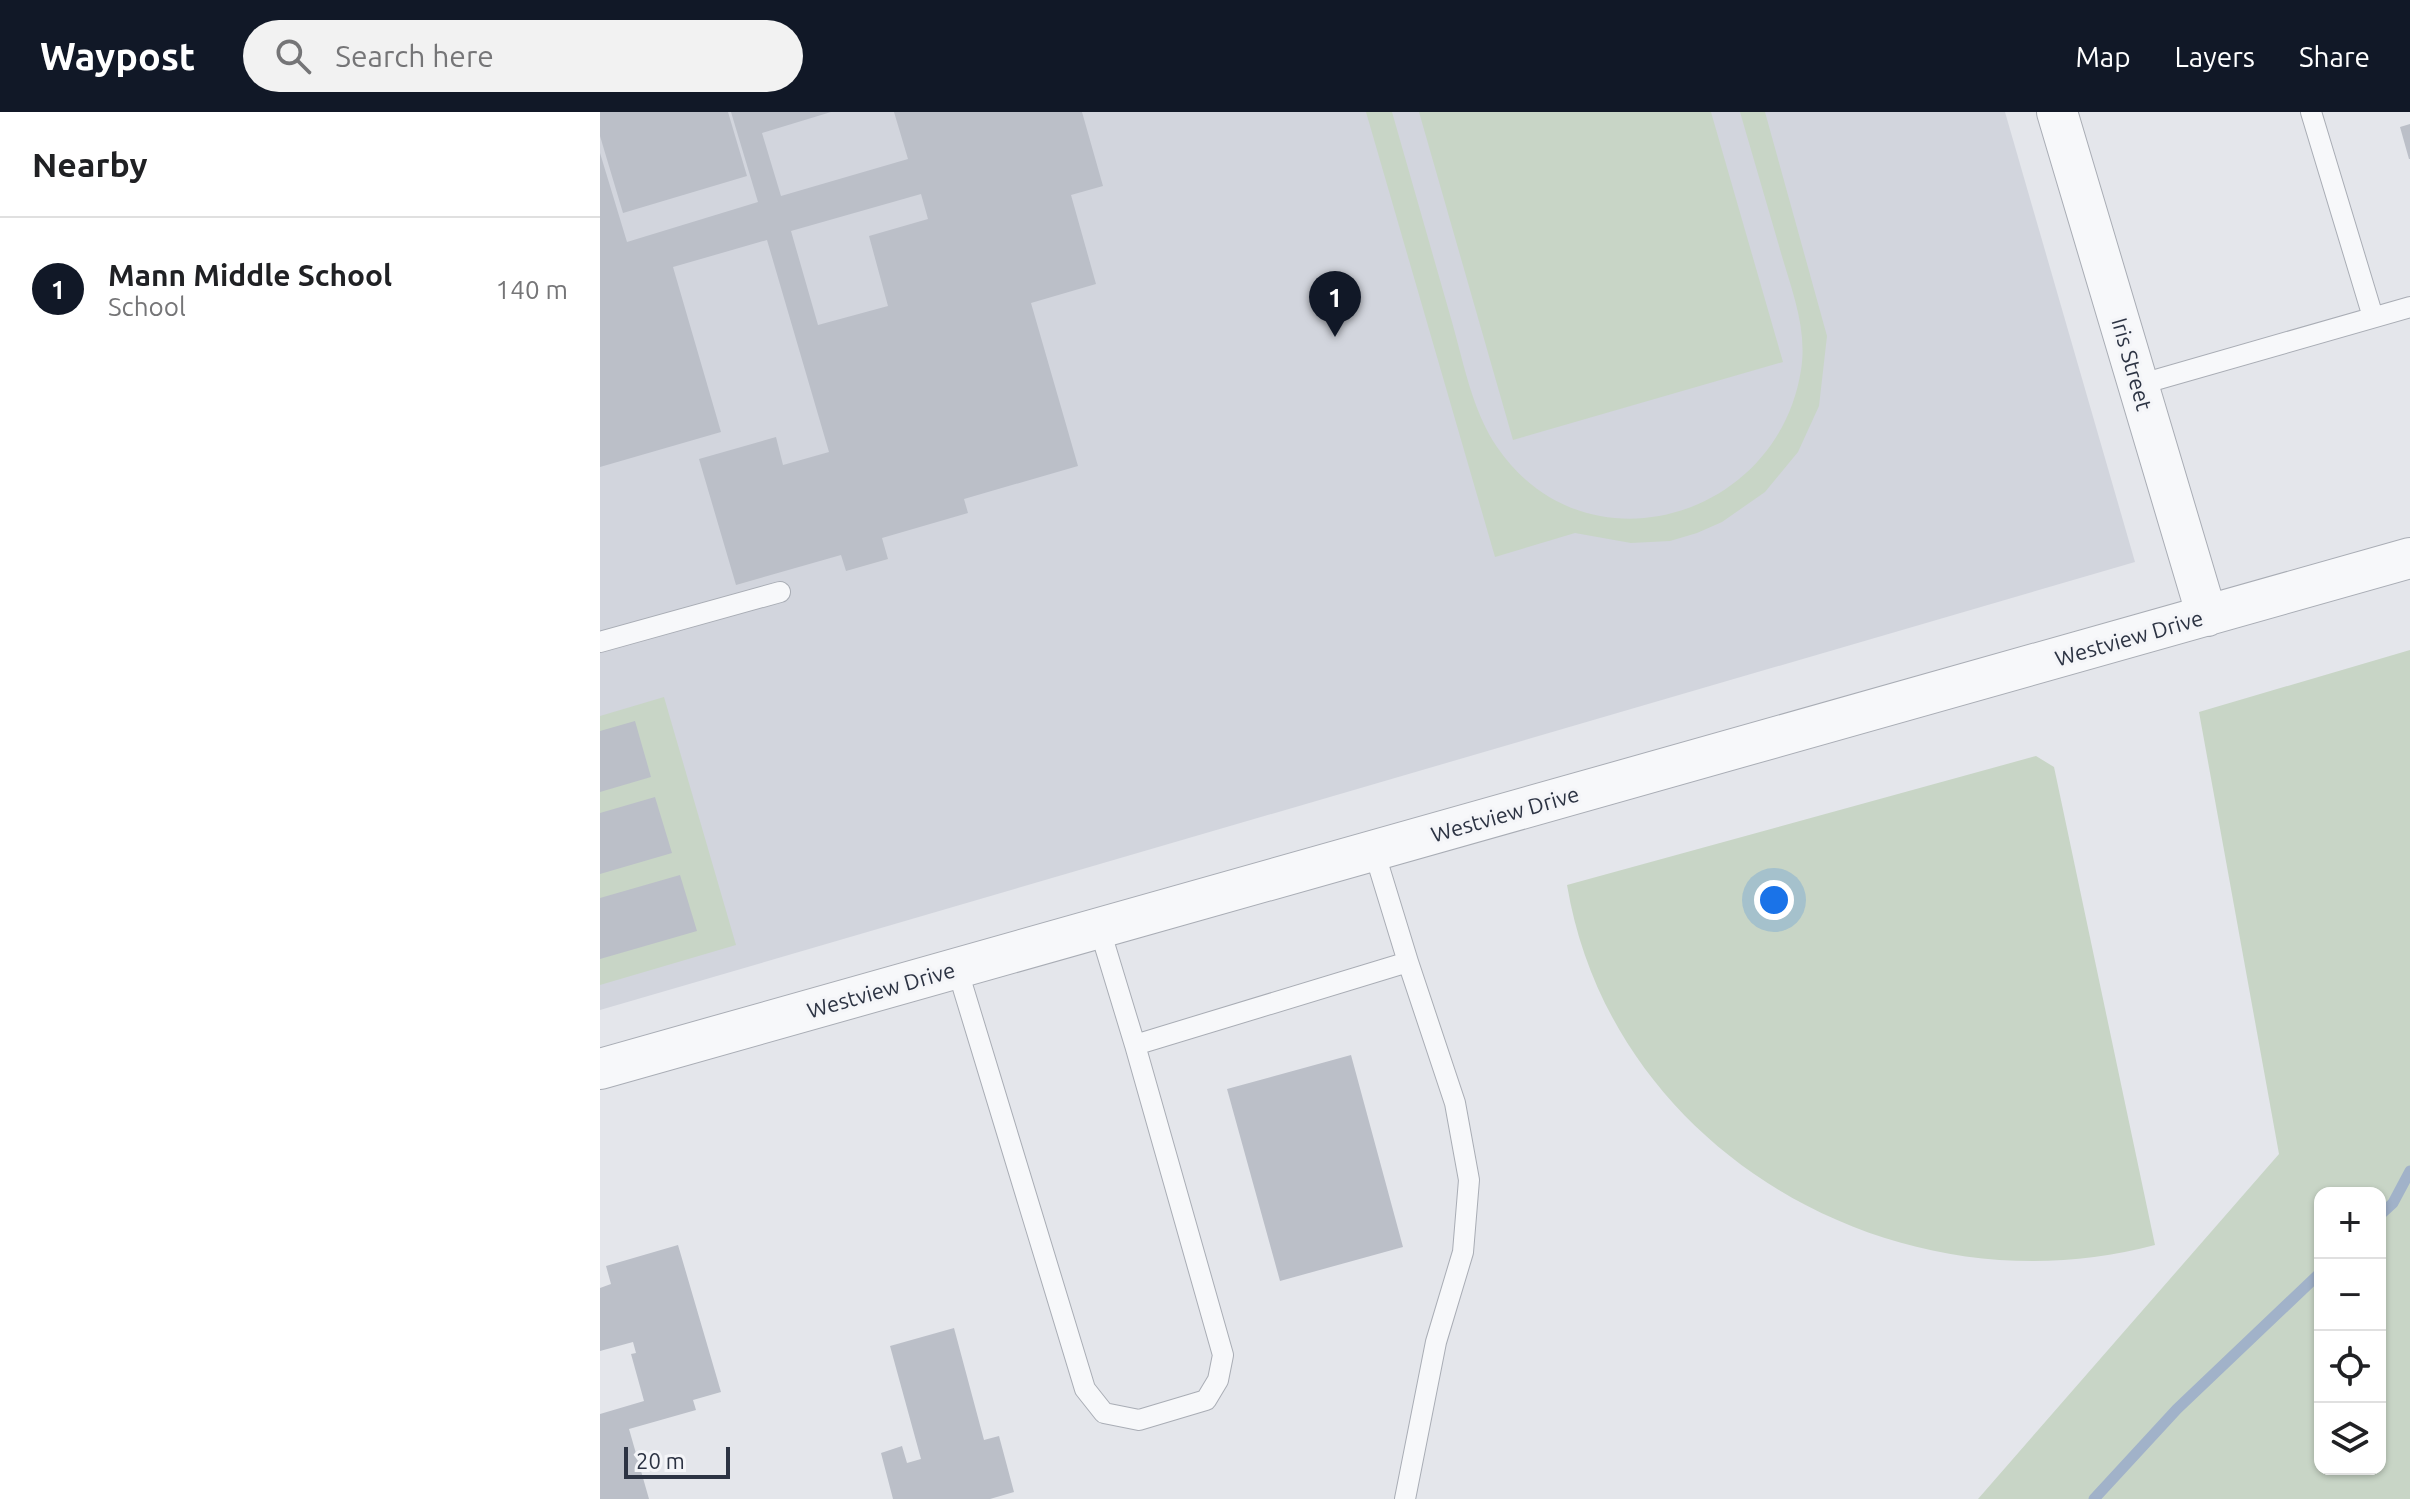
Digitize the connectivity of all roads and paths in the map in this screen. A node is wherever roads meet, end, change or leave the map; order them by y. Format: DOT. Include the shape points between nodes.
graph roads {
  1 [pos="2057,112"];
  2 [pos="2311,112"];
  3 [pos="2410,307"];
  4 [pos="2373,317"];
  5 [pos="2138,385"];
  6 [pos="2410,558"];
  7 [pos="780,592"];
  8 [pos="2207,616"];
  9 [pos="600,642"];
  10 [pos="1374,851"];
  11 [pos="1100,930"];
  12 [pos="1408,962"];
  13 [pos="957,968"];
  14 [pos="1135,1045"];
  15 [pos="600,1069"];
  16 [pos="1405,1499"];
  1 -- 5 [label="street, Iris Street"];
  2 -- 4 [label="lane"];
  3 -- 4 [label="lane"];
  4 -- 5 [label="lane"];
  5 -- 8 [label="street, Iris Street"];
  6 -- 8 [label="street, Westview Drive"];
  7 -- 9 [label="lane"];
  8 -- 10 [label="street, Westview Drive"];
  10 -- 11 [label="street, Westview Drive"];
  10 -- 12 [label="lane"];
  11 -- 13 [label="street, Westview Drive"];
  11 -- 14 [label="lane"];
  12 -- 14 [label="lane"];
  12 -- 16 [label="lane" via="1455,1103 1469,1180 1463,1252 1436,1342"];
  13 -- 14 [label="lane" via="1085,1389 1104,1413 1139,1420 1206,1400 1218,1380 1223,1355"];
  13 -- 15 [label="street, Westview Drive"];
}
